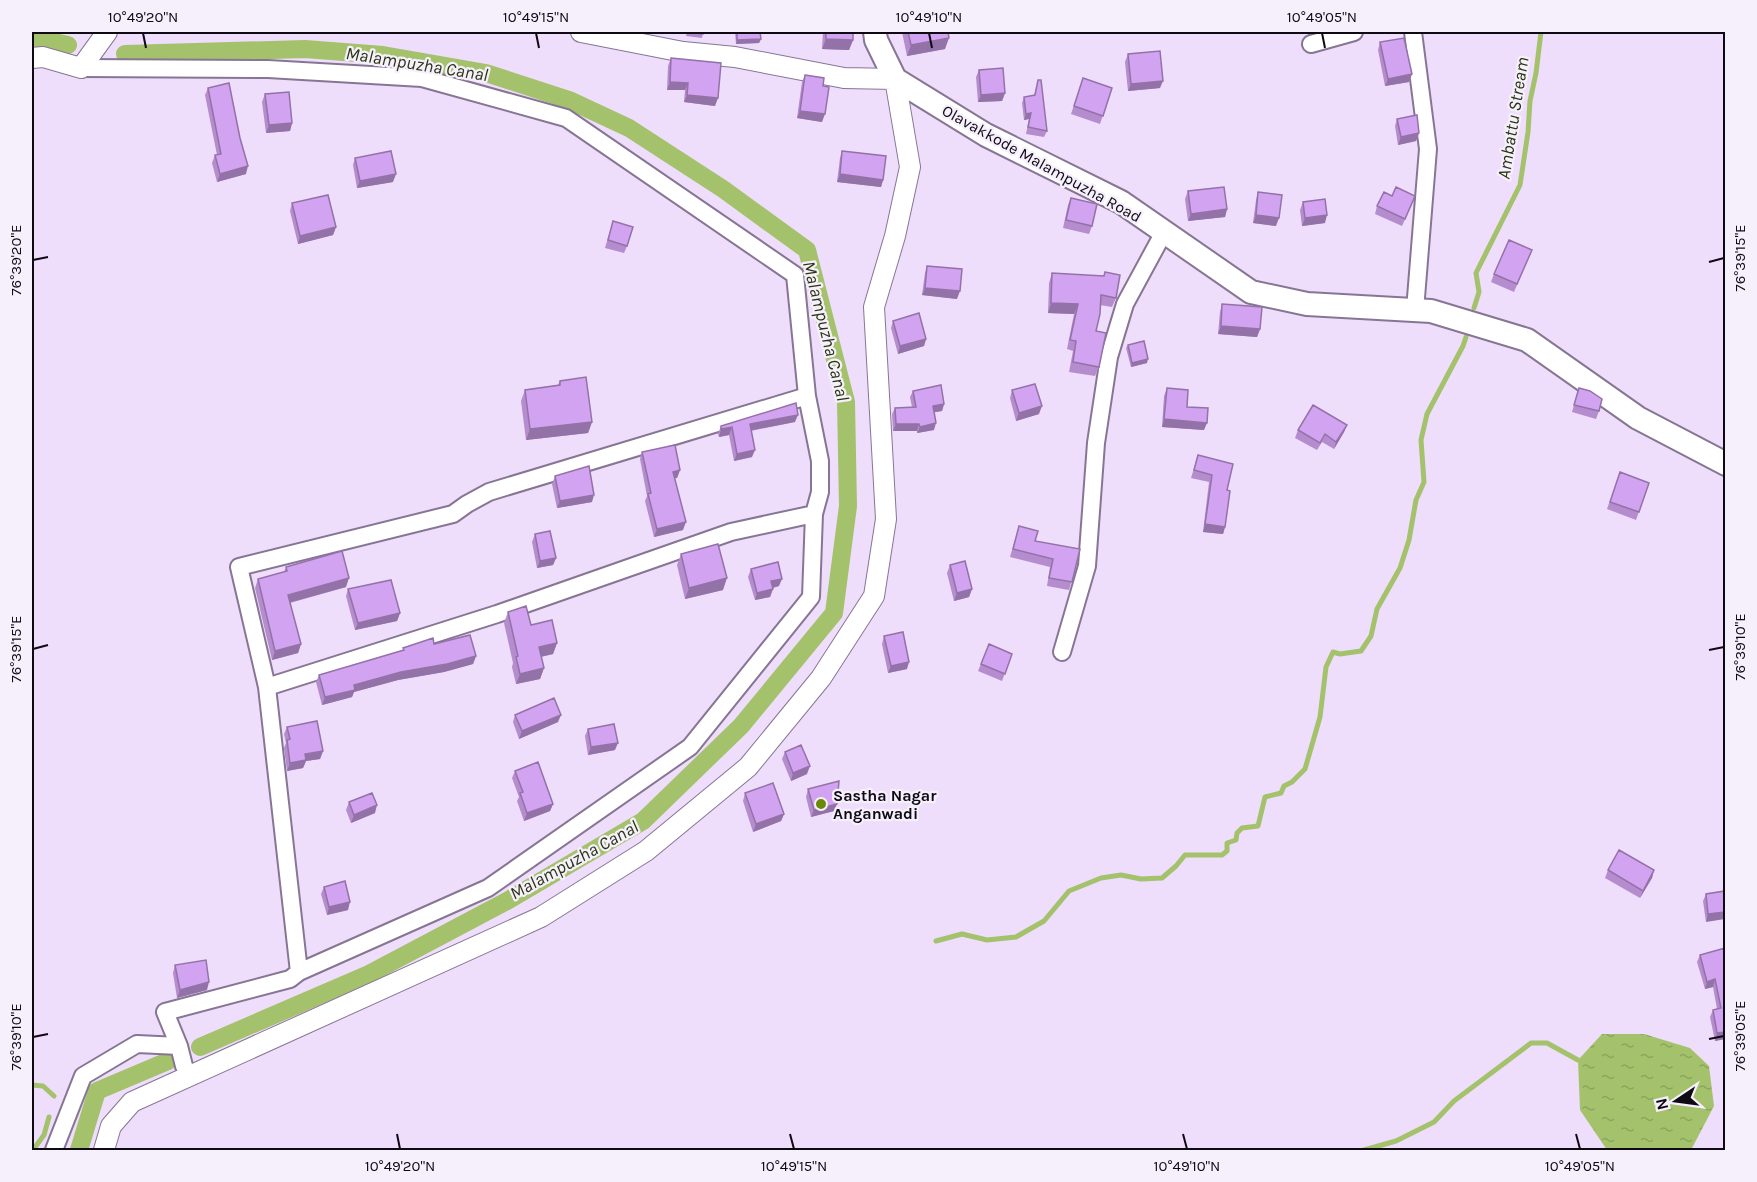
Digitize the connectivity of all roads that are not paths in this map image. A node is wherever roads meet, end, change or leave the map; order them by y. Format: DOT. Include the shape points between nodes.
graph roads {
  1 [pos="107,32"];
  2 [pos="581,32"];
  3 [pos="874,32"];
  4 [pos="1354,32"];
  5 [pos="1413,32"];
  6 [pos="1311,44"];
  7 [pos="32,58"];
  8 [pos="81,68"];
  9 [pos="895,80"];
  10 [pos="1164,232"];
  11 [pos="1415,310"];
  12 [pos="807,396"];
  13 [pos="1725,464"];
  14 [pos="814,514"];
  15 [pos="1062,652"];
  16 [pos="267,687"];
  17 [pos="299,972"];
  18 [pos="179,1046"];
  19 [pos="187,1071"];
  20 [pos="54,1150"];
  21 [pos="104,1150"];
  1 -- 8 [label="street"];
  2 -- 9 [label="street" via="844,78"];
  3 -- 9 [label="main road"];
  4 -- 6 [label="street"];
  5 -- 11 [label="street" via="1428,149"];
  7 -- 8 [label="street" via="43,57"];
  8 -- 12 [label="street" via="268,69 422,78 566,118 795,275"];
  9 -- 10 [label="main road, Olavakkode Malampuzha Road" via="986,135 1121,202"];
  9 -- 19 [label="street" via="910,167 874,307 886,519 874,596 821,678 748,767 646,851 541,917"];
  10 -- 11 [label="main road, Olavakkode Malampuzha Road" via="1251,292 1307,304"];
  10 -- 15 [label="street" via="1125,304 1109,357 1096,443 1087,566"];
  11 -- 13 [label="main road, Olavakkode Malampuzha Road" via="1431,311 1527,340 1638,418"];
  12 -- 14 [label="street" via="820,461 820,492"];
  12 -- 16 [label="street" via="489,492 453,514 239,567"];
  14 -- 16 [label="street" via="731,532 497,614"];
  14 -- 17 [label="street" via="811,597 690,747 488,888"];
  16 -- 17 [label="street"];
  17 -- 18 [label="street" via="290,979 165,1012"];
  18 -- 19 [label="street"];
  18 -- 20 [label="street" via="137,1044 83,1076"];
  19 -- 21 [label="street" via="132,1102 111,1126"];
}
